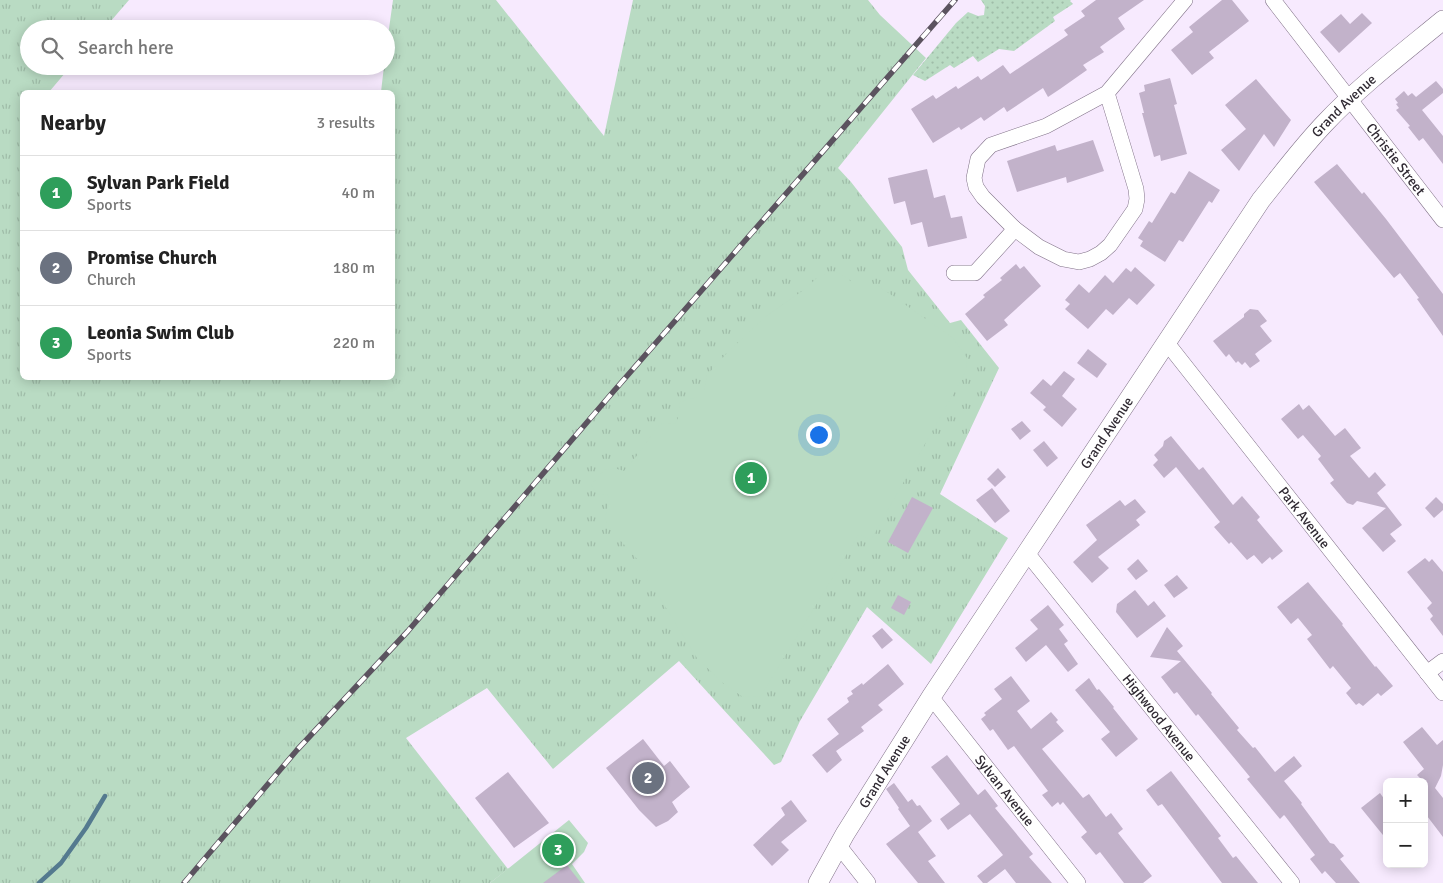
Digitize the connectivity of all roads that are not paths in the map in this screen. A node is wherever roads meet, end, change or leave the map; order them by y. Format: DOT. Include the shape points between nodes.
graph roads {
  1 [pos="1185,0"];
  2 [pos="1274,0"];
  3 [pos="1443,20"];
  4 [pos="1107,93"];
  5 [pos="1350,98"];
  6 [pos="1443,220"];
  7 [pos="1015,229"];
  8 [pos="954,273"];
  9 [pos="1167,343"];
  10 [pos="1027,553"];
  11 [pos="1443,661"];
  12 [pos="1427,673"];
  13 [pos="1443,694"];
  14 [pos="931,697"];
  15 [pos="838,846"];
  16 [pos="818,883"];
  17 [pos="868,883"];
  18 [pos="1078,883"];
  19 [pos="1292,883"];
  1 -- 4 [label="street"];
  2 -- 5 [label="street, Christie Street"];
  3 -- 5 [label="main road, Grand Avenue"];
  4 -- 7 [label="street" via="1046,126 991,145 982,153 975,168 976,187"];
  4 -- 7 [label="street" via="1136,189 1135,209 1123,227 1101,253 1079,262 1063,259 1039,247"];
  5 -- 6 [label="street, Christie Street"];
  5 -- 9 [label="main road, Grand Avenue" via="1267,193"];
  7 -- 8 [label="street" via="975,273"];
  9 -- 10 [label="main road, Grand Avenue"];
  9 -- 12 [label="street, Park Avenue"];
  10 -- 14 [label="main road, Grand Avenue"];
  10 -- 19 [label="street, Highwood Avenue"];
  11 -- 12 [label="street"];
  12 -- 13 [label="street, Park Avenue"];
  14 -- 15 [label="main road, Grand Avenue"];
  14 -- 18 [label="street, Sylvan Avenue"];
  15 -- 16 [label="main road, Grand Avenue"];
  15 -- 17 [label="street"];
}
